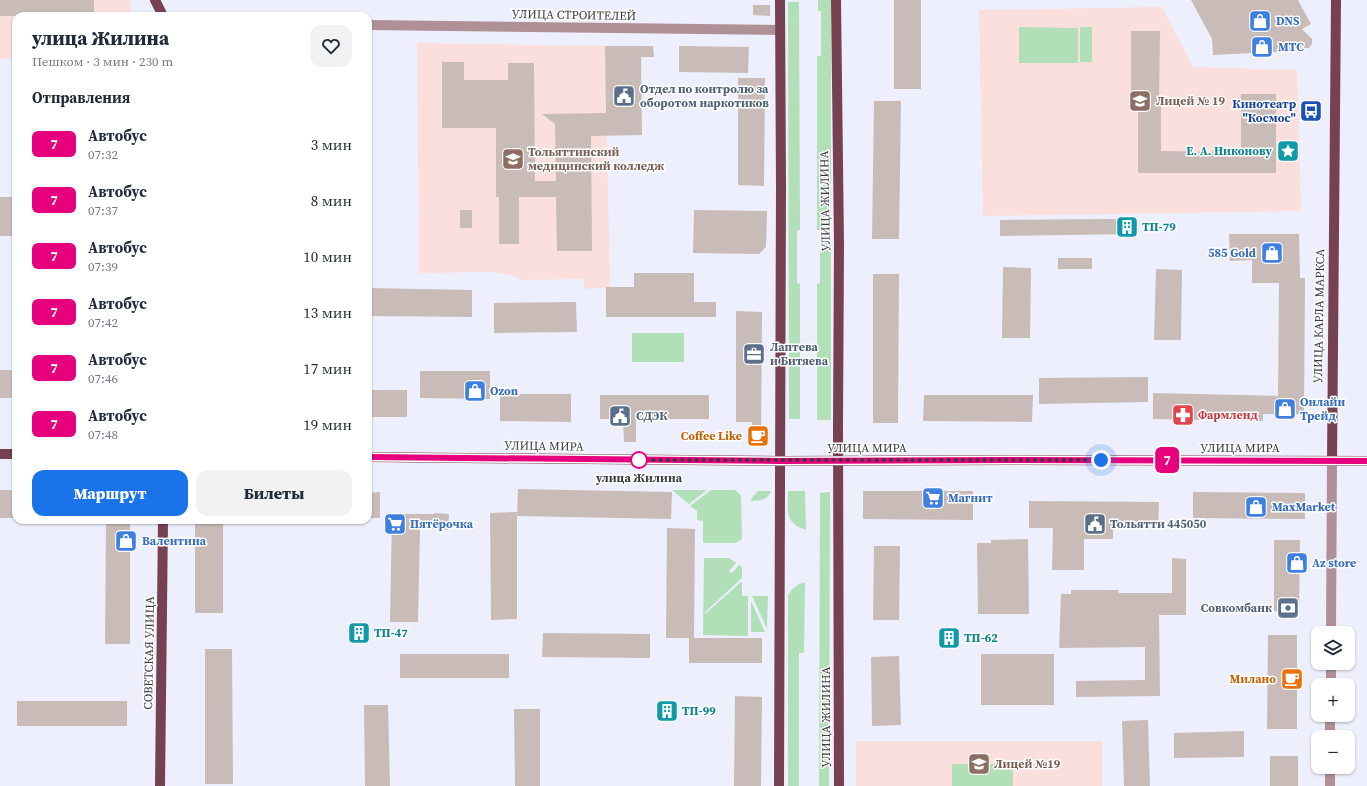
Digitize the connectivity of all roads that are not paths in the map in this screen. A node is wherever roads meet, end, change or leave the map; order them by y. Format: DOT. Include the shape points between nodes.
graph roads {
  1 [pos="155,0"];
  2 [pos="780,0"];
  3 [pos="836,0"];
  4 [pos="1336,0"];
  5 [pos="161,12"];
  6 [pos="372,26"];
  7 [pos="780,30"];
  8 [pos="0,454"];
  9 [pos="12,454"];
  10 [pos="372,457"];
  11 [pos="780,461"];
  12 [pos="839,461"];
  13 [pos="1332,461"];
  14 [pos="1367,461"];
  15 [pos="163,524"];
  16 [pos="1331,626"];
  17 [pos="1330,774"];
  18 [pos="160,786"];
  19 [pos="779,786"];
  20 [pos="839,786"];
  21 [pos="1330,786"];
  1 -- 5 [label="main road"];
  2 -- 7 [label="main road"];
  3 -- 12 [label="main road, УЛИЦА ЖИЛИНА"];
  4 -- 13 [label="main road, УЛИЦА КАРЛА МАРКСА"];
  6 -- 7 [label="street, УЛИЦА СТРОИТЕЛЕЙ"];
  7 -- 11 [label="main road"];
  8 -- 9 [label="main road"];
  10 -- 11 [label="main road, УЛИЦА МИРА"];
  11 -- 12 [label="main road, УЛИЦА МИРА"];
  11 -- 19 [label="main road"];
  12 -- 13 [label="main road, УЛИЦА МИРА"];
  12 -- 20 [label="main road, УЛИЦА ЖИЛИНА"];
  13 -- 14 [label="main road, УЛИЦА МИРА"];
  13 -- 16 [label="street, УЛИЦА КАРЛА МАРКСА"];
  15 -- 18 [label="main road, СОВЕТСКАЯ УЛИЦА"];
  17 -- 21 [label="street"];
}
